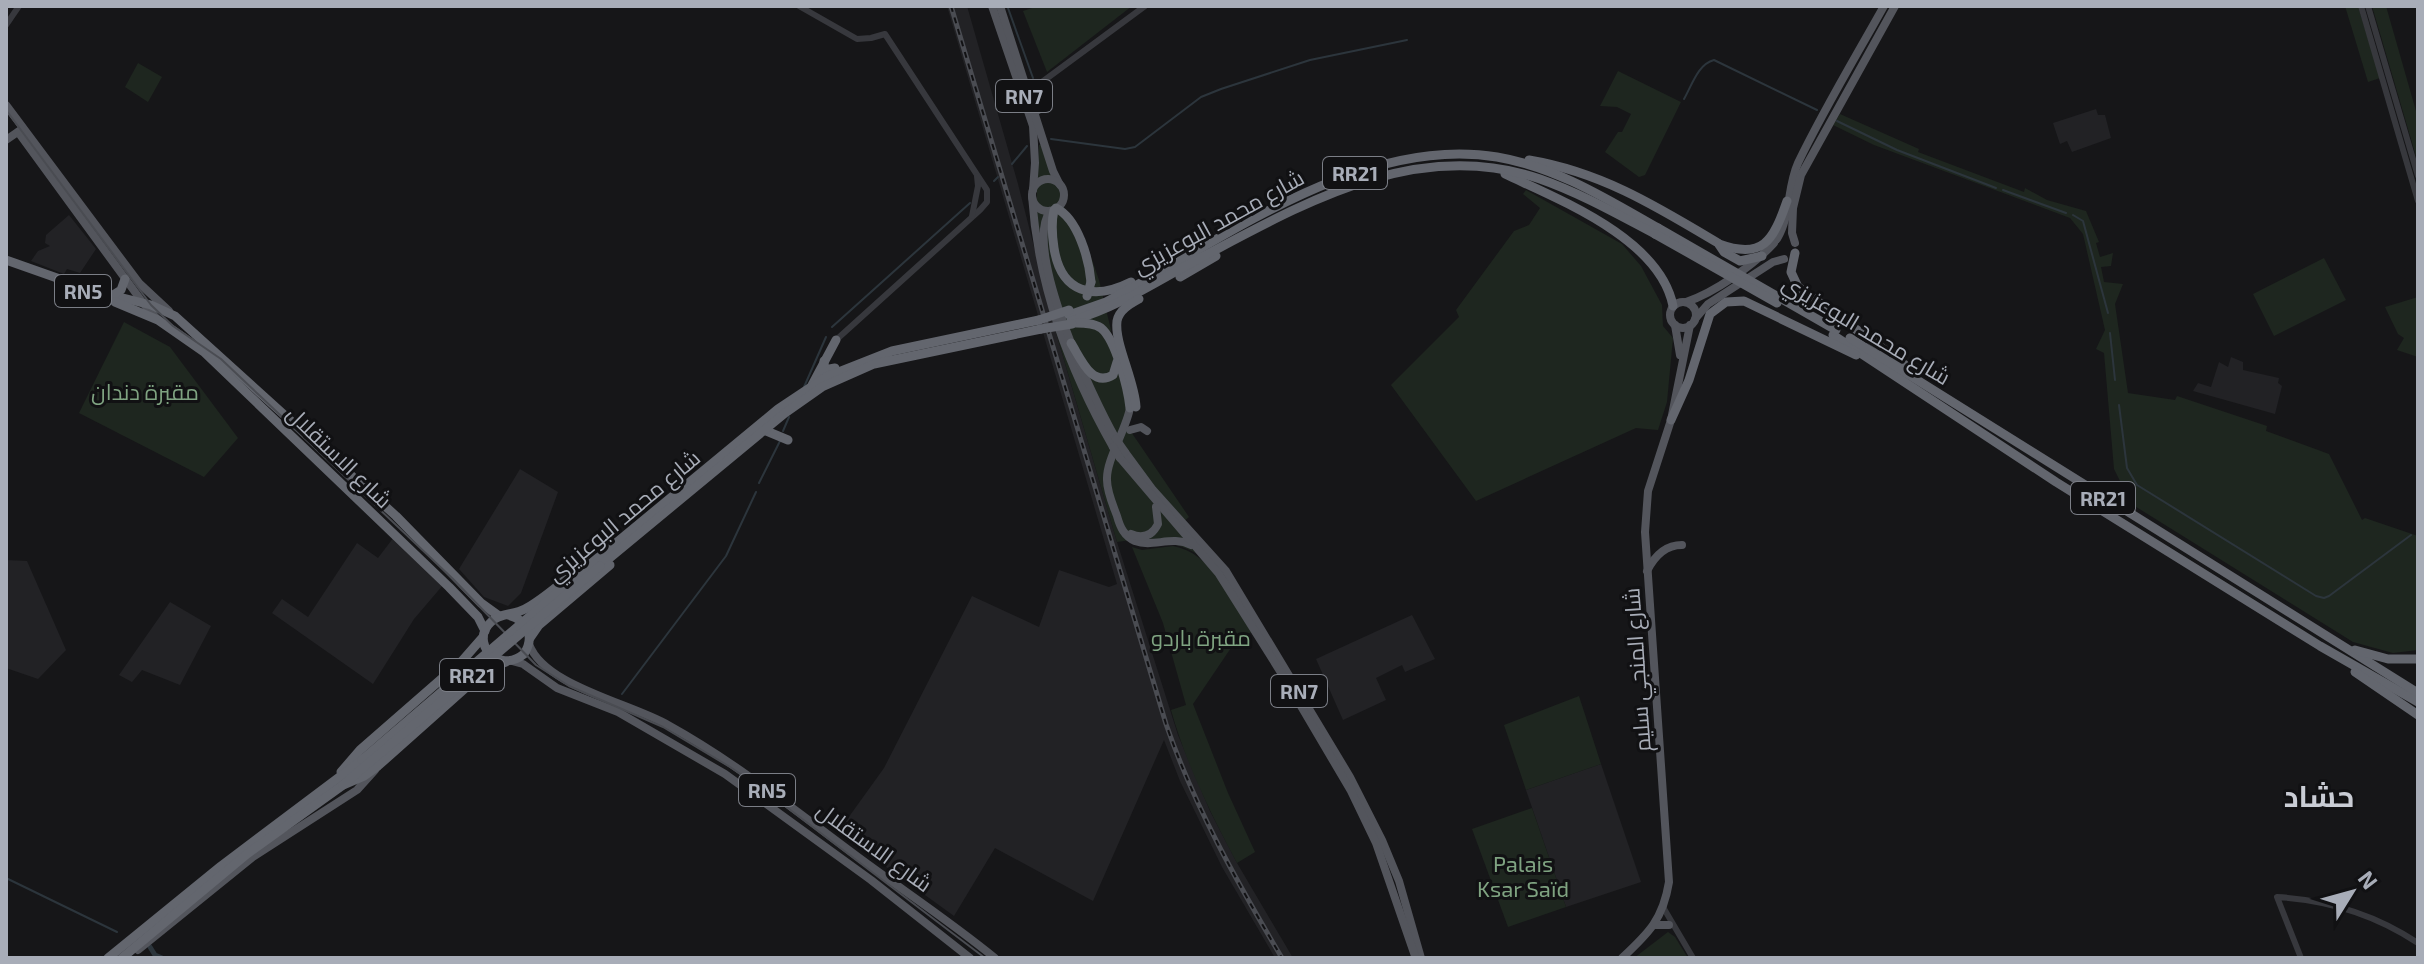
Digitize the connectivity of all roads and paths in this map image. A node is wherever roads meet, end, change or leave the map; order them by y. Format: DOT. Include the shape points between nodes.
graph roads {
  1 [pos="19,6"];
  2 [pos="799,6"];
  3 [pos="992,6"];
  4 [pos="1000,6"];
  5 [pos="1145,6"];
  6 [pos="1884,6"];
  7 [pos="1895,6"];
  8 [pos="2361,6"];
  9 [pos="2368,6"];
  10 [pos="6,25"];
  11 [pos="1042,83"];
  12 [pos="1026,93"];
  13 [pos="6,105"];
  14 [pos="1038,119"];
  15 [pos="21,130"];
  16 [pos="6,140"];
  17 [pos="1497,157"];
  18 [pos="1495,169"];
  19 [pos="977,172"];
  20 [pos="2418,176"];
  21 [pos="1060,185"];
  22 [pos="1032,193"];
  23 [pos="1787,201"];
  24 [pos="2418,201"];
  25 [pos="1053,210"];
  26 [pos="971,217"];
  27 [pos="1269,218"];
  28 [pos="1656,231"];
  29 [pos="1775,241"];
  30 [pos="1718,243"];
  31 [pos="1795,248"];
  32 [pos="1762,256"];
  33 [pos="1784,259"];
  34 [pos="6,263"];
  35 [pos="125,279"];
  36 [pos="113,295"];
  37 [pos="1686,302"];
  38 [pos="143,303"];
  39 [pos="1708,304"];
  40 [pos="1673,306"];
  41 [pos="175,316"];
  42 [pos="1071,317"];
  43 [pos="1783,319"];
  44 [pos="158,320"];
  45 [pos="1692,322"];
  46 [pos="1040,325"];
  47 [pos="1675,325"];
  48 [pos="1835,333"];
  49 [pos="836,340"];
  50 [pos="1071,343"];
  51 [pos="871,357"];
  52 [pos="1118,359"];
  53 [pos="824,361"];
  54 [pos="1681,368"];
  55 [pos="838,379"];
  56 [pos="812,385"];
  57 [pos="1926,394"];
  58 [pos="1953,400"];
  59 [pos="803,408"];
  60 [pos="1133,408"];
  61 [pos="1671,420"];
  62 [pos="764,430"];
  63 [pos="1130,430"];
  64 [pos="1147,431"];
  65 [pos="788,440"];
  66 [pos="1114,443"];
  67 [pos="1123,455"];
  68 [pos="1150,496"];
  69 [pos="670,505"];
  70 [pos="1682,545"];
  71 [pos="1203,554"];
  72 [pos="596,564"];
  73 [pos="1647,572"];
  74 [pos="503,616"];
  75 [pos="484,634"];
  76 [pos="530,641"];
  77 [pos="2324,642"];
  78 [pos="2418,659"];
  79 [pos="509,661"];
  80 [pos="2368,669"];
  81 [pos="2418,693"];
  82 [pos="2418,702"];
  83 [pos="2418,715"];
  84 [pos="378,766"];
  85 [pos="332,783"];
  86 [pos="343,785"];
  87 [pos="1662,911"];
  88 [pos="1654,925"];
  89 [pos="1671,926"];
  90 [pos="2418,943"];
  91 [pos="108,958"];
  92 [pos="122,958"];
  93 [pos="128,958"];
  94 [pos="970,958"];
  95 [pos="995,958"];
  96 [pos="1418,958"];
  97 [pos="1622,958"];
  98 [pos="1693,958"];
  99 [pos="2301,958"];
  1 -- 10 [label="street"];
  2 -- 19 [label="street" via="857,39 885,34"];
  3 -- 12 [label="main road, RN7"];
  4 -- 12 [label="main road, RN7"];
  5 -- 11 [label="street"];
  6 -- 23 [label="main road" via="1798,163"];
  7 -- 31 [label="main road" via="1801,175 1793,208"];
  8 -- 24 [label="street"];
  9 -- 20 [label="street"];
  11 -- 12 [label="street"];
  11 -- 14 [label="main road"];
  12 -- 14 [label="main road, RN7"];
  12 -- 22 [label="main road, RN7" via="1035,143"];
  13 -- 15 [label="main road"];
  14 -- 21 [label="main road, RN7"];
  15 -- 16 [label="main road"];
  15 -- 35 [label="main road"];
  15 -- 41 [label="main road" via="139,283"];
  17 -- 27 [label="highway, شارع محمد البوعزيزي / RR21" via="1443,156 1391,163 1329,182"];
  17 -- 28 [label="highway, شارع محمد البوعزيزي / RR21" via="1577,183"];
  17 -- 30 [label="highway" via="1593,177 1643,198"];
  18 -- 27 [label="highway, شارع محمد البوعزيزي / RR21" via="1450,166 1390,173"];
  18 -- 28 [label="highway, شارع محمد البوعزيزي / RR21" via="1553,184"];
  18 -- 40 [label="highway" via="1628,240 1647,258"];
  19 -- 26 [label="street"];
  19 -- 26 [label="street" via="988,198"];
  21 -- 22 [label="main road" via="1046,180"];
  21 -- 25 [label="main road, RN7" via="1063,196"];
  22 -- 25 [label="main road" via="1038,207"];
  22 -- 66 [label="main road, RN7" via="1040,261 1059,334 1086,398"];
  23 -- 29 [label="main road" via="1784,227"];
  23 -- 30 [label="highway" via="1777,226 1759,248 1746,252"];
  25 -- 27 [label="highway" via="1062,276 1074,286 1098,291 1128,284 1220,233"];
  25 -- 42 [label="highway, bridge" via="1064,212 1071,221 1091,282"];
  25 -- 50 [label="main road, RN7" via="1044,229 1047,258"];
  26 -- 49 [label="street"];
  27 -- 42 [label="highway, شارع محمد البوعزيزي / RR21"];
  27 -- 60 [label="highway" via="1119,315 1117,327 1135,391"];
  28 -- 48 [label="highway, شارع محمد البوعزيزي / RR21, bridge"];
  29 -- 31 [label="main road" via="1787,236"];
  29 -- 32 [label="main road"];
  29 -- 33 [label="main road" via="1774,253"];
  30 -- 32 [label="highway" via="1740,261"];
  31 -- 33 [label="main road, شارع المنجي سليم"];
  31 -- 58 [label="highway" via="1791,276 1802,291"];
  32 -- 37 [label="main road"];
  33 -- 39 [label="main road, شارع المنجي سليم"];
  34 -- 36 [label="highway, RN5"];
  34 -- 44 [label="highway, RN5"];
  35 -- 36 [label="highway"];
  35 -- 38 [label="main road"];
  36 -- 38 [label="highway, RN5"];
  37 -- 40 [label="main road"];
  37 -- 45 [label="main road" via="1695,311"];
  38 -- 41 [label="highway, RN5"];
  38 -- 44 [label="main road"];
  39 -- 43 [label="highway" via="1738,296"];
  39 -- 45 [label="main road, شارع المنجي سليم"];
  40 -- 47 [label="main road, شارع المنجي سليم" via="1670,318"];
  41 -- 74 [label="highway, شارع الاستقلال / RN5" via="340,464 481,603"];
  42 -- 46 [label="highway, شارع محمد البوعزيزي, bridge"];
  42 -- 52 [label="highway" via="1103,330"];
  43 -- 57 [label="highway"];
  43 -- 61 [label="highway" via="1737,300 1715,308"];
  44 -- 75 [label="highway, شارع الاستقلال / RN5" via="204,352 262,406 478,617"];
  45 -- 47 [label="main road"];
  45 -- 54 [label="main road, شارع المنجي سليم"];
  46 -- 51 [label="highway, شارع محمد البوعزيزي / RR21"];
  46 -- 55 [label="highway, شارع محمد البوعزيزي / RR21" via="874,364"];
  47 -- 54 [label="main road, شارع المنجي سليم"];
  48 -- 57 [label="highway, شارع محمد البوعزيزي / RR21"];
  48 -- 58 [label="highway, شارع محمد البوعزيزي / RR21"];
  49 -- 53 [label="highway"];
  50 -- 52 [label="highway" via="1098,379 1113,375"];
  50 -- 66 [label="main road, RN7"];
  51 -- 53 [label="highway" via="828,371"];
  51 -- 56 [label="highway, شارع محمد البوعزيزي / RR21"];
  52 -- 60 [label="highway"];
  53 -- 56 [label="highway"];
  54 -- 61 [label="main road, شارع المنجي سليم"];
  55 -- 59 [label="highway"];
  55 -- 62 [label="highway, شارع محمد البوعزيزي / RR21"];
  56 -- 69 [label="highway, شارع محمد البوعزيزي / RR21"];
  57 -- 77 [label="highway, شارع محمد البوعزيزي / RR21" via="2056,482"];
  58 -- 77 [label="highway, شارع محمد البوعزيزي / RR21"];
  60 -- 63 [label="main road"];
  60 -- 71 [label="main road" via="1107,475 1120,525 1134,540 1180,541"];
  61 -- 73 [label="main road, شارع المنجي سليم" via="1648,491"];
  62 -- 65 [label="highway"];
  62 -- 69 [label="highway, شارع محمد البوعزيزي / RR21"];
  63 -- 64 [label="main road"];
  63 -- 68 [label="main road" via="1111,481 1123,524 1136,536 1152,533 1158,524"];
  66 -- 67 [label="main road, RN7, bridge"];
  67 -- 68 [label="main road, RN7"];
  67 -- 96 [label="main road, RN7" via="1226,571 1350,777 1399,881"];
  68 -- 71 [label="main road, RN7"];
  69 -- 72 [label="highway, شارع محمد البوعزيزي / RR21"];
  69 -- 74 [label="highway, RR21" via="628,528 530,605"];
  69 -- 76 [label="highway, RR21" via="639,541 539,625"];
  70 -- 73 [label="main road" via="1665,549"];
  71 -- 96 [label="main road, RN7" via="1351,791 1381,853"];
  72 -- 85 [label="highway, شارع محمد البوعزيزي / RR21, bridge"];
  72 -- 86 [label="highway, شارع محمد البوعزيزي / RR21, bridge"];
  73 -- 87 [label="main road, شارع المنجي سليم" via="1668,844 1669,882"];
  74 -- 75 [label="highway" via="491,621"];
  74 -- 76 [label="highway, RN5" via="521,620"];
  75 -- 79 [label="highway, RN5" via="489,654"];
  75 -- 85 [label="highway, شارع محمد البوعزيزي / RR21"];
  76 -- 79 [label="highway" via="524,654"];
  76 -- 95 [label="main road, شارع الاستقلال / RN5" via="539,662 561,677 666,723 714,753"];
  77 -- 78 [label="highway" via="2388,659"];
  77 -- 80 [label="highway, شارع محمد البوعزيزي / RR21"];
  77 -- 83 [label="highway"];
  79 -- 84 [label="highway, شارع محمد البوعزيزي / RR21" via="487,669"];
  79 -- 94 [label="main road, شارع الاستقلال / RN5" via="523,664 557,688 618,712 725,774"];
  80 -- 81 [label="highway, شارع محمد البوعزيزي / RR21"];
  80 -- 82 [label="highway, شارع محمد البوعزيزي / RR21"];
  84 -- 86 [label="highway, شارع محمد البوعزيزي / RR21"];
  84 -- 93 [label="main road" via="357,790 253,857"];
  85 -- 91 [label="highway, شارع محمد البوعزيزي / RR21"];
  86 -- 92 [label="highway, شارع محمد البوعزيزي / RR21" via="247,854"];
  87 -- 88 [label="main road, شارع المنجي سليم"];
  87 -- 89 [label="street"];
  88 -- 89 [label="main road"];
  88 -- 97 [label="main road, شارع المنجي سليم"];
  89 -- 98 [label="street"];
  90 -- 99 [label="street" via="2357,912 2277,897"];
}
